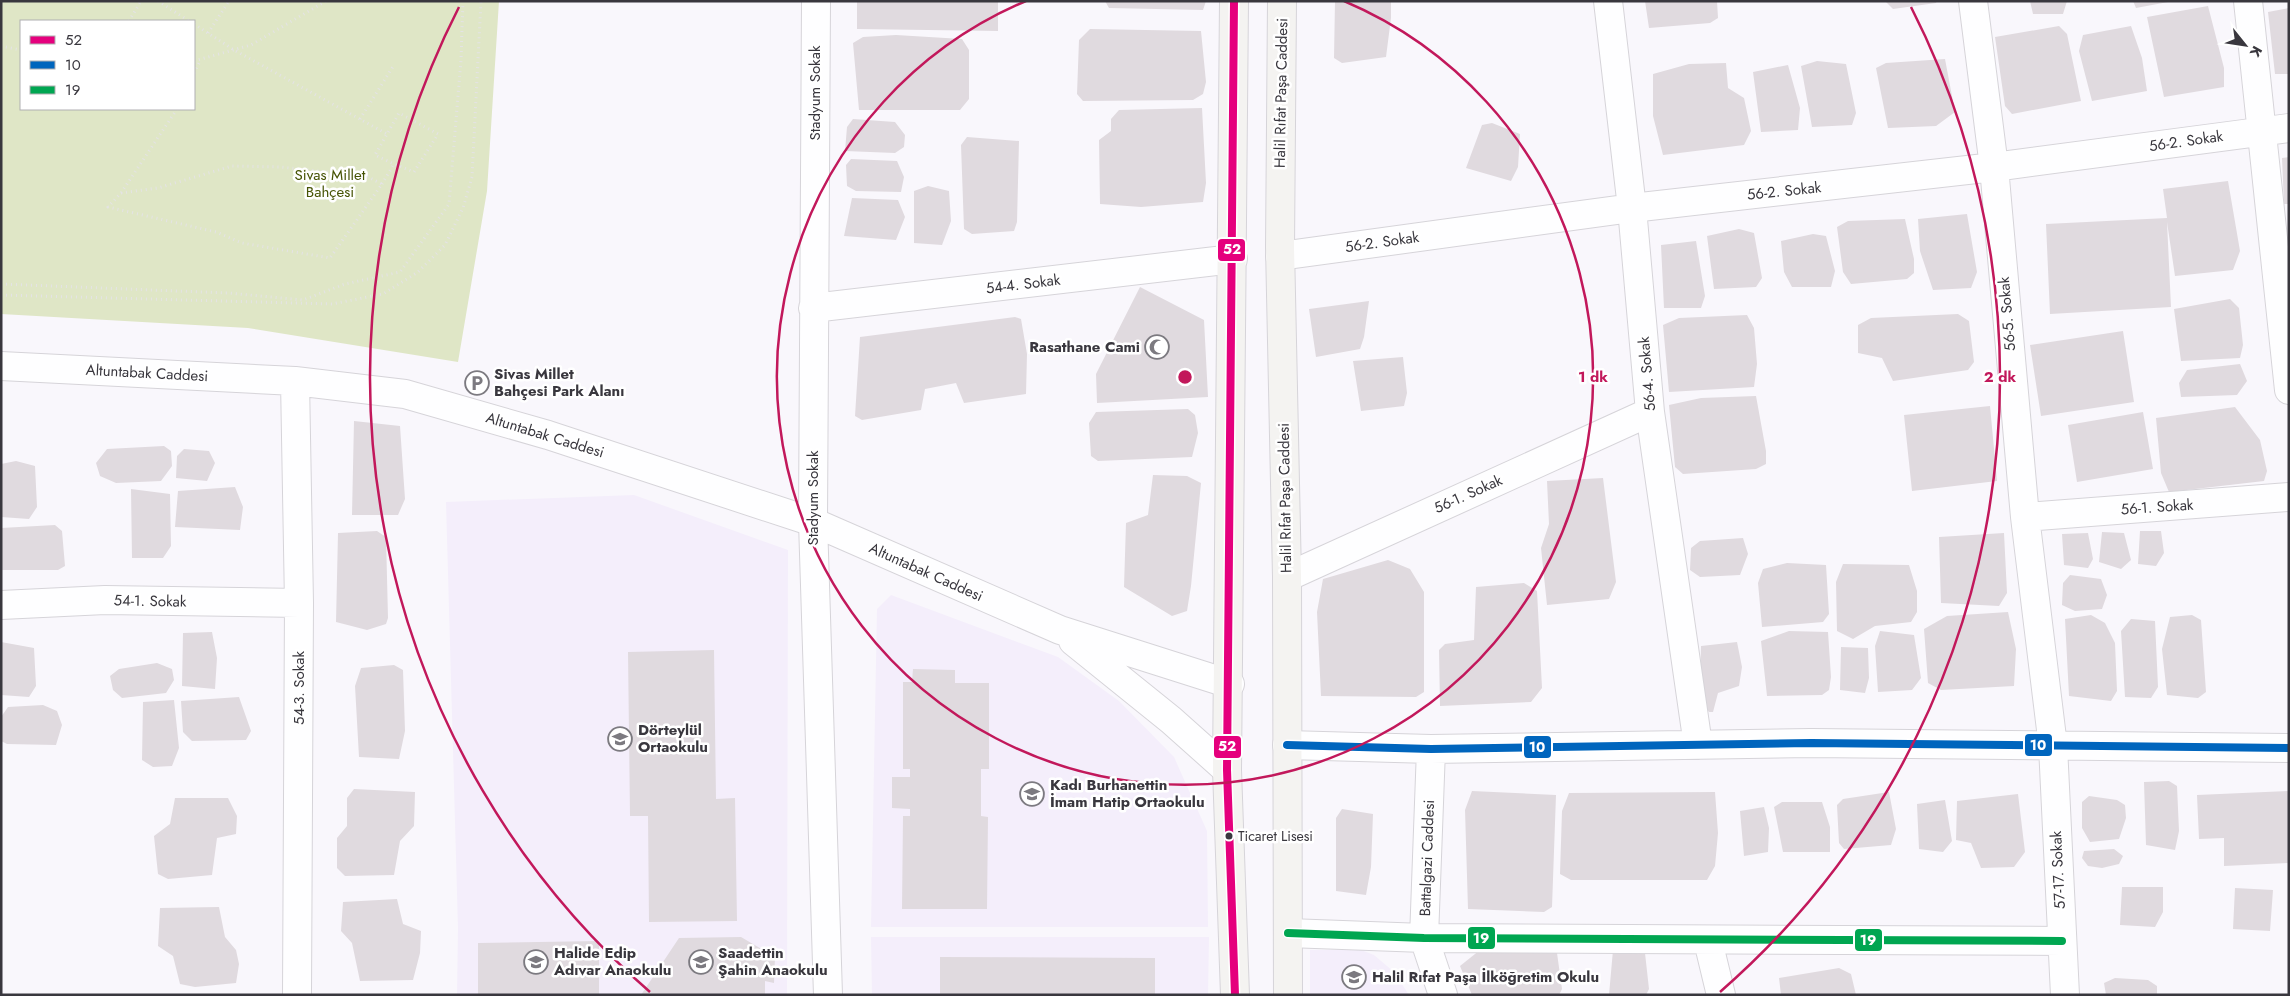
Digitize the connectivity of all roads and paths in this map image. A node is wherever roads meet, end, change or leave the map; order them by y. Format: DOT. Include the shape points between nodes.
graph roads {
  1 [pos="141,1"];
  2 [pos="158,1"];
  3 [pos="229,1"];
  4 [pos="326,1"];
  5 [pos="463,1"];
  6 [pos="481,1"];
  7 [pos="816,1"];
  8 [pos="1234,1"];
  9 [pos="1282,1"];
  10 [pos="1608,1"];
  11 [pos="1973,1"];
  12 [pos="2248,1"];
  13 [pos="130,20"];
  14 [pos="187,20"];
  15 [pos="195,25"];
  16 [pos="208,33"];
  17 [pos="1,46"];
  18 [pos="20,50"];
  19 [pos="234,50"];
  20 [pos="195,61"];
  21 [pos="200,61"];
  22 [pos="394,65"];
  23 [pos="195,71"];
  24 [pos="176,110"];
  25 [pos="360,119"];
  26 [pos="2276,130"];
  27 [pos="387,134"];
  28 [pos="394,164"];
  29 [pos="1994,167"];
  30 [pos="382,184"];
  31 [pos="121,193"];
  32 [pos="1632,208"];
  33 [pos="1280,256"];
  34 [pos="1233,259"];
  35 [pos="1,284"];
  36 [pos="1,295"];
  37 [pos="813,308"];
  38 [pos="1,366"];
  39 [pos="295,381"];
  40 [pos="2289,390"];
  41 [pos="1650,412"];
  42 [pos="2289,496"];
  43 [pos="2025,517"];
  44 [pos="813,522"];
  45 [pos="1287,577"];
  46 [pos="299,603"];
  47 [pos="1,605"];
  48 [pos="1060,630"];
  49 [pos="1230,684"];
  50 [pos="1287,745"];
  51 [pos="1698,745"];
  52 [pos="2053,746"];
  53 [pos="2289,748"];
  54 [pos="1430,749"];
  55 [pos="1227,770"];
  56 [pos="1288,933"];
  57 [pos="1424,938"];
  58 [pos="1708,941"];
  59 [pos="2062,942"];
  60 [pos="297,995"];
  61 [pos="828,995"];
  62 [pos="1235,995"];
  63 [pos="1288,995"];
  64 [pos="1442,995"];
  65 [pos="1721,995"];
  66 [pos="2065,995"];
  1 -- 13 [label="path"];
  2 -- 14 [label="path"];
  3 -- 16 [label="path"];
  4 -- 19 [label="path" via="251,45"];
  5 -- 35 [label="path" via="449,204 400,272 345,284 303,300 228,293"];
  6 -- 36 [label="path" via="472,177 463,208 445,245 418,272 383,294 332,304"];
  7 -- 37 [label="street, Stadyum Sokak"];
  8 -- 34 [label="main road"];
  9 -- 33 [label="main road, Halil Rıfat Paşa Caddesi"];
  10 -- 32 [label="street, 56-4. Sokak"];
  11 -- 29 [label="street, 56-5. Sokak"];
  12 -- 26 [label="street"];
  15 -- 16 [label="path"];
  16 -- 19 [label="path"];
  17 -- 18 [label="path"];
  19 -- 21 [label="path"];
  19 -- 25 [label="path"];
  20 -- 21 [label="path"];
  21 -- 23 [label="path"];
  22 -- 25 [label="path"];
  24 -- 31 [label="path"];
  25 -- 27 [label="path"];
  26 -- 29 [label="street, 56-2. Sokak"];
  26 -- 40 [label="street"];
  27 -- 28 [label="path" via="375,155"];
  27 -- 28 [label="path" via="399,113 438,134 414,172"];
  28 -- 30 [label="path"];
  29 -- 32 [label="street, 56-2. Sokak"];
  29 -- 43 [label="street, 56-5. Sokak"];
  30 -- 31 [label="path" via="366,176 280,167 232,166 158,188"];
  30 -- 31 [label="path" via="330,258 242,243 216,232 108,207"];
  32 -- 33 [label="street, 56-2. Sokak"];
  32 -- 41 [label="street, 56-4. Sokak"];
  33 -- 45 [label="main road, Halil Rıfat Paşa Caddesi"];
  34 -- 37 [label="street, 54-4. Sokak"];
  34 -- 49 [label="main road"];
  37 -- 44 [label="street, Stadyum Sokak"];
  38 -- 39 [label="street, Altuntabak Caddesi"];
  39 -- 44 [label="street, Altuntabak Caddesi" via="405,394 548,435"];
  39 -- 46 [label="street, 54-3. Sokak"];
  41 -- 45 [label="street, 56-1. Sokak"];
  41 -- 51 [label="street, 56-4. Sokak"];
  42 -- 43 [label="street, 56-1. Sokak"];
  43 -- 52 [label="street, 56-5. Sokak"];
  44 -- 48 [label="street, Altuntabak Caddesi"];
  44 -- 61 [label="street, Stadyum Sokak"];
  45 -- 50 [label="main road, Halil Rıfat Paşa Caddesi"];
  46 -- 47 [label="street, 54-1. Sokak" via="105,600"];
  46 -- 60 [label="street, 54-3. Sokak"];
  48 -- 49 [label="street, Altuntabak Caddesi"];
  48 -- 55 [label="street, Altuntabak Caddesi"];
  49 -- 55 [label="main road"];
  50 -- 54 [label="street"];
  50 -- 56 [label="main road, Halil Rıfat Paşa Caddesi"];
  51 -- 52 [label="street" via="1811,742"];
  51 -- 54 [label="street"];
  52 -- 53 [label="street"];
  52 -- 59 [label="street, 57-17. Sokak"];
  54 -- 57 [label="street, Battalgazi Caddesi"];
  55 -- 62 [label="main road"];
  56 -- 57 [label="street"];
  56 -- 63 [label="main road, Halil Rıfat Paşa Caddesi"];
  57 -- 58 [label="street"];
  57 -- 64 [label="street, Battalgazi Caddesi"];
  58 -- 59 [label="street"];
  58 -- 65 [label="street"];
  59 -- 66 [label="street, 57-17. Sokak"];
}
